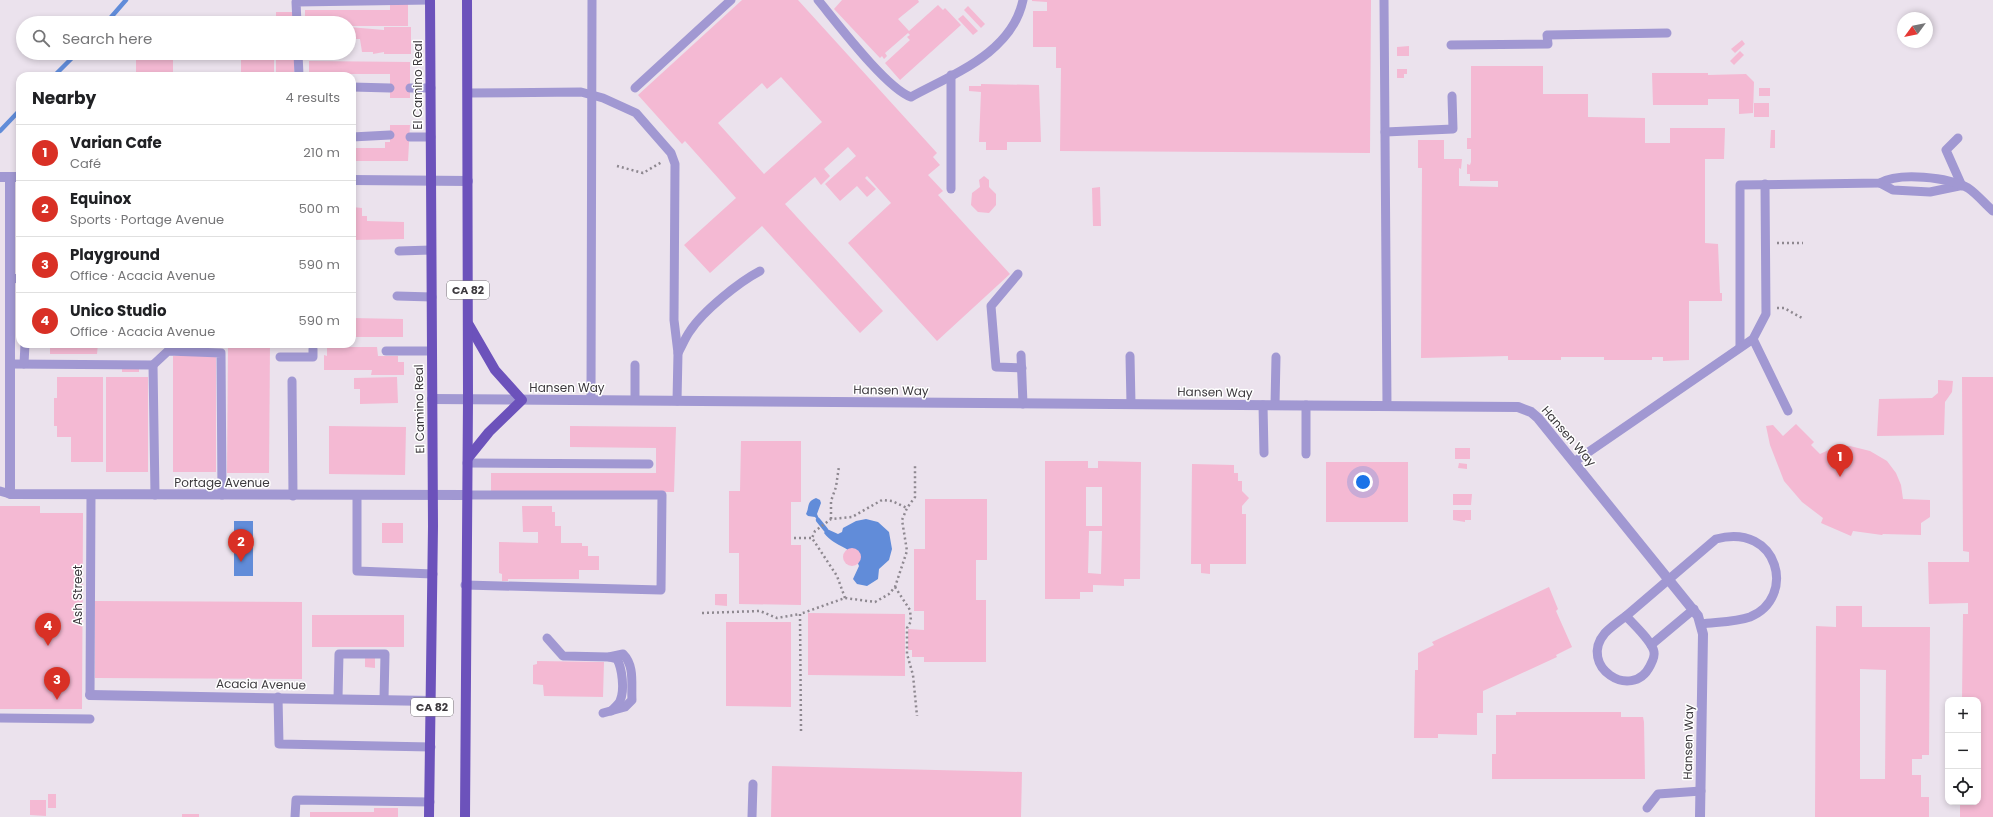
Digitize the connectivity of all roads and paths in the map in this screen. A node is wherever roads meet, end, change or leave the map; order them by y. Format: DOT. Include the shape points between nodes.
graph roads {
  1 [pos="430,0"];
  2 [pos="467,0"];
  3 [pos="592,0"];
  4 [pos="731,0"];
  5 [pos="818,0"];
  6 [pos="1023,0"];
  7 [pos="1384,0"];
  8 [pos="297,16"];
  9 [pos="1667,33"];
  10 [pos="1451,45"];
  11 [pos="298,60"];
  12 [pos="298,72"];
  13 [pos="951,75"];
  14 [pos="356,87"];
  15 [pos="390,88"];
  16 [pos="410,88"];
  17 [pos="431,88"];
  18 [pos="635,88"];
  19 [pos="468,93"];
  20 [pos="592,95"];
  21 [pos="1452,96"];
  22 [pos="1385,132"];
  23 [pos="390,135"];
  24 [pos="356,137"];
  25 [pos="410,137"];
  26 [pos="431,137"];
  27 [pos="1958,138"];
  28 [pos="671,153"];
  29 [pos="617,166"];
  30 [pos="10,177"];
  31 [pos="356,180"];
  32 [pos="431,181"];
  33 [pos="468,181"];
  34 [pos="1880,183"];
  35 [pos="1765,184"];
  36 [pos="1962,186"];
  37 [pos="951,189"];
  38 [pos="1993,211"];
  39 [pos="1777,243"];
  40 [pos="1803,243"];
  41 [pos="431,250"];
  42 [pos="399,251"];
  43 [pos="760,271"];
  44 [pos="1018,274"];
  45 [pos="15,278"];
  46 [pos="397,296"];
  47 [pos="432,297"];
  48 [pos="1776,308"];
  49 [pos="1802,318"];
  50 [pos="468,323"];
  51 [pos="1753,338"];
  52 [pos="1740,347"];
  53 [pos="24,348"];
  54 [pos="313,349"];
  55 [pos="386,351"];
  56 [pos="432,351"];
  57 [pos="678,353"];
  58 [pos="1021,355"];
  59 [pos="1130,356"];
  60 [pos="280,357"];
  61 [pos="1276,357"];
  62 [pos="10,364"];
  63 [pos="24,364"];
  64 [pos="153,364"];
  65 [pos="635,365"];
  66 [pos="1022,368"];
  67 [pos="292,381"];
  68 [pos="432,399"];
  69 [pos="468,399"];
  70 [pos="522,400"];
  71 [pos="591,400"];
  72 [pos="635,400"];
  73 [pos="677,401"];
  74 [pos="1023,404"];
  75 [pos="1131,404"];
  76 [pos="1263,405"];
  77 [pos="1275,405"];
  78 [pos="1306,405"];
  79 [pos="1388,406"];
  80 [pos="1788,411"];
  81 [pos="1264,453"];
  82 [pos="1306,454"];
  83 [pos="467,461"];
  84 [pos="1574,462"];
  85 [pos="649,464"];
  86 [pos="915,464"];
  87 [pos="839,466"];
  88 [pos="0,491"];
  89 [pos="10,494"];
  90 [pos="91,495"];
  91 [pos="155,495"];
  92 [pos="222,495"];
  93 [pos="433,495"];
  94 [pos="467,495"];
  95 [pos="293,496"];
  96 [pos="357,496"];
  97 [pos="907,508"];
  98 [pos="832,519"];
  99 [pos="794,538"];
  100 [pos="812,538"];
  101 [pos="433,574"];
  102 [pos="1669,579"];
  103 [pos="466,585"];
  104 [pos="895,587"];
  105 [pos="845,598"];
  106 [pos="1694,609"];
  107 [pos="702,613"];
  108 [pos="800,614"];
  109 [pos="1626,616"];
  110 [pos="1701,624"];
  111 [pos="547,638"];
  112 [pos="1651,645"];
  113 [pos="90,695"];
  114 [pos="278,697"];
  115 [pos="338,698"];
  116 [pos="384,699"];
  117 [pos="432,701"];
  118 [pos="607,712"];
  119 [pos="917,716"];
  120 [pos="0,718"];
  121 [pos="90,719"];
  122 [pos="801,731"];
  123 [pos="431,747"];
  124 [pos="753,784"];
  125 [pos="1701,791"];
  126 [pos="430,802"];
  127 [pos="1647,808"];
  128 [pos="295,817"];
  129 [pos="429,817"];
  130 [pos="465,817"];
  131 [pos="752,817"];
  132 [pos="1700,817"];
  1 -- 8 [label="lane" via="296,2"];
  1 -- 17 [label="main road, El Camino Real / CA 82"];
  2 -- 19 [label="main road, CA 82"];
  3 -- 20 [label="lane"];
  4 -- 18 [label="lane"];
  5 -- 13 [label="lane" via="902,94 911,97"];
  6 -- 13 [label="lane" via="1015,23 1000,43 982,58"];
  7 -- 22 [label="lane"];
  9 -- 10 [label="lane" via="1547,35 1548,44"];
  11 -- 12 [label="lane"];
  13 -- 37 [label="lane"];
  14 -- 15 [label="lane"];
  16 -- 17 [label="lane"];
  17 -- 26 [label="main road, El Camino Real / CA 82"];
  19 -- 20 [label="lane" via="581,92"];
  19 -- 33 [label="main road, CA 82"];
  20 -- 28 [label="lane" via="636,113"];
  20 -- 71 [label="lane"];
  21 -- 22 [label="lane" via="1453,129"];
  22 -- 79 [label="lane"];
  23 -- 24 [label="lane"];
  25 -- 26 [label="lane"];
  26 -- 32 [label="main road, El Camino Real / CA 82"];
  27 -- 36 [label="lane" via="1946,150"];
  28 -- 29 [label="path" via="643,173"];
  28 -- 57 [label="lane" via="675,164 674,320"];
  30 -- 45 [label="street"];
  31 -- 32 [label="street"];
  32 -- 33 [label="street"];
  32 -- 41 [label="main road, El Camino Real / CA 82"];
  33 -- 50 [label="main road, CA 82"];
  34 -- 35 [label="lane"];
  34 -- 36 [label="lane" via="1893,190 1930,192"];
  34 -- 36 [label="lane" via="1888,178 1933,178"];
  35 -- 51 [label="lane" via="1766,314"];
  35 -- 52 [label="lane" via="1740,185"];
  36 -- 38 [label="lane" via="1970,189"];
  39 -- 40 [label="path"];
  41 -- 42 [label="lane"];
  41 -- 47 [label="main road, El Camino Real / CA 82"];
  43 -- 57 [label="lane" via="747,278 698,320"];
  44 -- 66 [label="lane" via="991,306 996,368"];
  45 -- 62 [label="street"];
  46 -- 47 [label="lane"];
  47 -- 56 [label="main road, El Camino Real / CA 82"];
  48 -- 49 [label="path" via="1784,308"];
  50 -- 69 [label="main road, CA 82"];
  50 -- 70 [label="main road" via="495,370"];
  51 -- 52 [label="lane"];
  51 -- 80 [label="lane"];
  52 -- 84 [label="lane"];
  53 -- 63 [label="lane"];
  54 -- 60 [label="lane" via="313,357"];
  55 -- 56 [label="lane"];
  56 -- 68 [label="main road, El Camino Real / CA 82"];
  57 -- 73 [label="lane"];
  58 -- 66 [label="lane"];
  59 -- 75 [label="lane"];
  61 -- 77 [label="lane"];
  62 -- 63 [label="lane"];
  62 -- 89 [label="street"];
  63 -- 64 [label="lane"];
  64 -- 91 [label="lane"];
  64 -- 92 [label="lane" via="168,351 221,353"];
  65 -- 72 [label="lane"];
  66 -- 74 [label="lane"];
  67 -- 95 [label="lane"];
  68 -- 69 [label="street, Hansen Way"];
  68 -- 93 [label="main road, El Camino Real / CA 82"];
  69 -- 70 [label="street, Hansen Way"];
  69 -- 83 [label="main road, CA 82"];
  70 -- 71 [label="street, Hansen Way"];
  70 -- 83 [label="main road" via="489,432"];
  71 -- 72 [label="street, Hansen Way"];
  72 -- 73 [label="street, Hansen Way"];
  73 -- 74 [label="street, Hansen Way"];
  74 -- 75 [label="street, Hansen Way"];
  75 -- 76 [label="street, Hansen Way"];
  76 -- 77 [label="street, Hansen Way"];
  76 -- 81 [label="lane"];
  77 -- 78 [label="street, Hansen Way"];
  78 -- 79 [label="street, Hansen Way"];
  78 -- 82 [label="lane"];
  79 -- 84 [label="street, Hansen Way" via="1518,407 1532,412"];
  83 -- 85 [label="lane"];
  83 -- 94 [label="main road, CA 82"];
  84 -- 102 [label="street, Hansen Way"];
  86 -- 97 [label="path" via="915,497"];
  87 -- 98 [label="path" via="831,501"];
  88 -- 89 [label="lane"];
  89 -- 90 [label="street, Portage Avenue"];
  90 -- 91 [label="street, Portage Avenue"];
  90 -- 113 [label="lane, Ash Street"];
  91 -- 92 [label="street, Portage Avenue"];
  92 -- 95 [label="street, Portage Avenue"];
  93 -- 94 [label="street, Portage Avenue"];
  93 -- 96 [label="street, Portage Avenue"];
  93 -- 101 [label="main road, El Camino Real / CA 82"];
  94 -- 103 [label="main road, CA 82"];
  94 -- 103 [label="lane" via="662,494 661,590"];
  95 -- 96 [label="street, Portage Avenue"];
  96 -- 101 [label="lane" via="357,571"];
  97 -- 98 [label="path" via="892,501 882,500 852,517"];
  97 -- 104 [label="path" via="902,520 907,550"];
  98 -- 100 [label="path" via="815,532"];
  99 -- 100 [label="path"];
  100 -- 105 [label="path" via="837,576"];
  101 -- 117 [label="main road, El Camino Real / CA 82"];
  102 -- 106 [label="street, Hansen Way"];
  102 -- 109 [label="lane"];
  102 -- 110 [label="lane" via="1716,539 1744,536 1757,542 1768,552 1774,562 1775,587 1762,610 1750,617"];
  103 -- 130 [label="main road, CA 82"];
  104 -- 105 [label="path" via="890,594 875,602"];
  104 -- 119 [label="path" via="910,610 907,654 913,674"];
  105 -- 108 [label="path"];
  106 -- 110 [label="street, Hansen Way"];
  106 -- 112 [label="lane"];
  107 -- 108 [label="path" via="760,611 777,618"];
  108 -- 122 [label="path"];
  109 -- 112 [label="lane"];
  109 -- 112 [label="lane" via="1600,640 1598,658 1604,671 1615,679 1624,681 1642,676 1653,662 1654,652"];
  110 -- 125 [label="street, Hansen Way"];
  111 -- 118 [label="lane" via="563,656 609,657 624,654 629,660 632,700 625,707"];
  113 -- 114 [label="street, Acacia Avenue"];
  114 -- 115 [label="street, Acacia Avenue"];
  114 -- 123 [label="lane" via="279,744"];
  115 -- 116 [label="street, Acacia Avenue"];
  115 -- 116 [label="lane" via="339,654 385,654"];
  116 -- 117 [label="street, Acacia Avenue"];
  117 -- 123 [label="main road, El Camino Real / CA 82"];
  120 -- 121 [label="lane"];
  123 -- 126 [label="main road, El Camino Real / CA 82"];
  124 -- 131 [label="lane"];
  125 -- 127 [label="lane" via="1658,794"];
  125 -- 132 [label="street, Hansen Way"];
  126 -- 128 [label="lane" via="296,800"];
  126 -- 129 [label="main road, El Camino Real / CA 82"];
}
